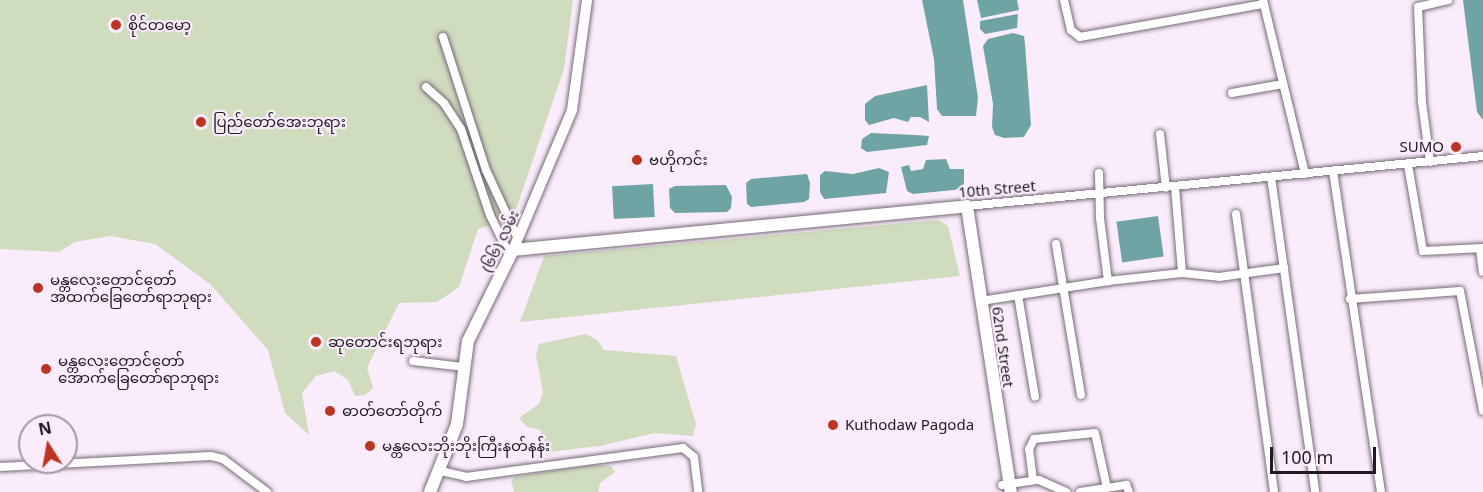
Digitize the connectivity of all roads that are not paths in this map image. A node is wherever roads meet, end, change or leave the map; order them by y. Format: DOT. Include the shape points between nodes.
graph roads {
  1 [pos="587,0"];
  2 [pos="1064,0"];
  3 [pos="1448,0"];
  4 [pos="1263,2"];
  5 [pos="443,37"];
  6 [pos="1283,84"];
  7 [pos="426,87"];
  8 [pos="1232,93"];
  9 [pos="1160,134"];
  10 [pos="1483,156"];
  11 [pos="1430,162"];
  12 [pos="1408,165"];
  13 [pos="1333,171"];
  14 [pos="1100,173"];
  15 [pos="1305,174"];
  16 [pos="1270,177"];
  17 [pos="1171,187"];
  18 [pos="1100,195"];
  19 [pos="963,207"];
  20 [pos="1236,214"];
  21 [pos="1056,244"];
  22 [pos="514,248"];
  23 [pos="1482,248"];
  24 [pos="1284,268"];
  25 [pos="972,270"];
  26 [pos="1483,272"];
  27 [pos="1182,273"];
  28 [pos="1243,274"];
  29 [pos="1108,281"];
  30 [pos="1062,288"];
  31 [pos="1018,295"];
  32 [pos="1350,299"];
  33 [pos="981,301"];
  34 [pos="413,361"];
  35 [pos="463,367"];
  36 [pos="1081,396"];
  37 [pos="1035,397"];
  38 [pos="993,405"];
  39 [pos="1483,411"];
  40 [pos="0,467"];
  41 [pos="441,471"];
  42 [pos="1033,480"];
  43 [pos="1006,488"];
  44 [pos="1107,488"];
  45 [pos="267,492"];
  46 [pos="430,492"];
  47 [pos="698,492"];
  48 [pos="1066,492"];
  49 [pos="1080,492"];
  50 [pos="1129,492"];
  51 [pos="1274,492"];
  52 [pos="1315,492"];
  53 [pos="1382,492"];
  1 -- 22 [label="street, (၆၆) လမ်း" via="572,110"];
  2 -- 4 [label="street" via="1071,30 1080,37"];
  3 -- 11 [label="street" via="1418,7 1422,102"];
  4 -- 6 [label="street"];
  5 -- 22 [label="street"];
  6 -- 8 [label="street"];
  6 -- 15 [label="street"];
  7 -- 22 [label="street" via="461,129 487,206"];
  9 -- 17 [label="street"];
  10 -- 11 [label="street, 10th Street"];
  11 -- 12 [label="street, 10th Street"];
  12 -- 13 [label="street, 10th Street"];
  12 -- 23 [label="street" via="1423,251"];
  13 -- 15 [label="street, 10th Street"];
  13 -- 32 [label="street"];
  14 -- 18 [label="street"];
  15 -- 16 [label="street, 10th Street"];
  16 -- 17 [label="street, 10th Street"];
  16 -- 24 [label="street"];
  17 -- 18 [label="street, 10th Street"];
  17 -- 27 [label="street"];
  18 -- 19 [label="street, 10th Street"];
  18 -- 29 [label="street"];
  19 -- 22 [label="main road, 10th Street"];
  19 -- 25 [label="main road, 62nd Street"];
  20 -- 28 [label="street"];
  21 -- 30 [label="street"];
  22 -- 35 [label="main road, (၆၆) လမ်း" via="471,334"];
  23 -- 26 [label="street"];
  24 -- 28 [label="street"];
  24 -- 52 [label="street"];
  25 -- 33 [label="main road, 62nd Street"];
  25 -- 38 [label="main road, 62nd Street"];
  27 -- 28 [label="street" via="1214,277"];
  27 -- 29 [label="street"];
  28 -- 51 [label="street"];
  29 -- 30 [label="street"];
  30 -- 31 [label="street"];
  30 -- 36 [label="street"];
  31 -- 33 [label="street"];
  31 -- 37 [label="street"];
  32 -- 39 [label="street" via="1462,293"];
  32 -- 53 [label="street"];
  33 -- 38 [label="main road, 62nd Street"];
  34 -- 35 [label="street"];
  35 -- 41 [label="main road, (၆၆) လမ်း" via="457,424"];
  38 -- 43 [label="main road, 62nd Street"];
  40 -- 45 [label="street" via="211,456 223,459"];
  41 -- 46 [label="main road, (၆၆) လမ်း"];
  41 -- 47 [label="street" via="466,477 664,449 690,450"];
  42 -- 43 [label="street"];
  42 -- 44 [label="street" via="1029,449 1034,439 1095,433"];
  42 -- 48 [label="street"];
  44 -- 49 [label="street"];
  44 -- 50 [label="street" via="1126,485"];
}
